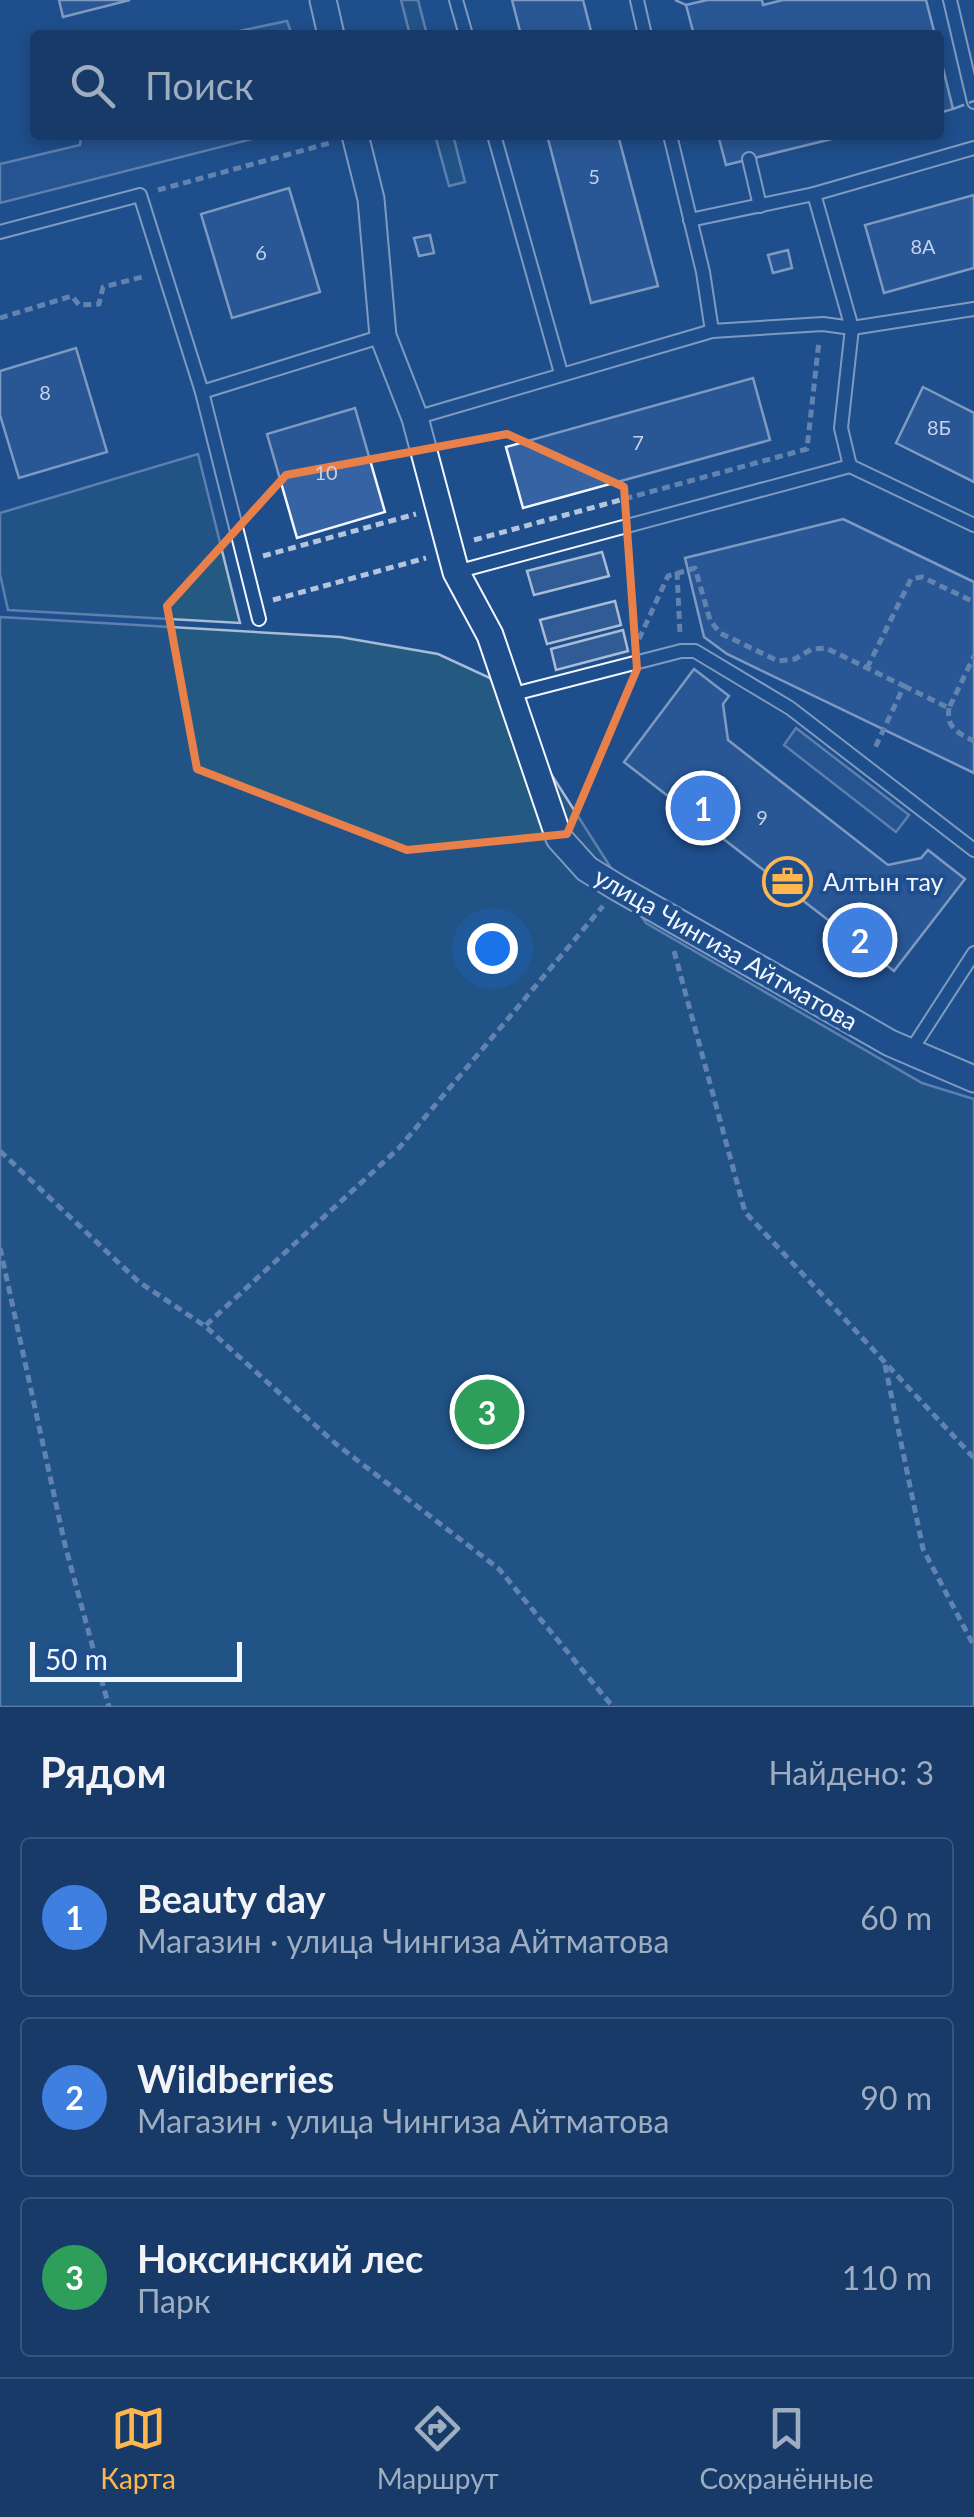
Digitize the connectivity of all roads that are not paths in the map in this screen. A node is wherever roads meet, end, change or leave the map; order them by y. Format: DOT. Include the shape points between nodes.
graph roads {
  1 [pos="323,0"];
  2 [pos="456,0"];
  3 [pos="950,0"];
  4 [pos="639,1"];
  5 [pos="330,30"];
  6 [pos="465,30"];
  7 [pos="644,30"];
  8 [pos="974,102"];
  9 [pos="356,140"];
  10 [pos="495,140"];
  11 [pos="671,140"];
  12 [pos="974,148"];
  13 [pos="749,159"];
  14 [pos="814,194"];
  15 [pos="760,206"];
  16 [pos="690,220"];
  17 [pos="0,232"];
  18 [pos="974,309"];
  19 [pos="852,328"];
  20 [pos="712,332"];
  21 [pos="383,336"];
  22 [pos="562,373"];
  23 [pos="202,392"];
  24 [pos="415,418"];
  25 [pos="850,466"];
  26 [pos="974,525"];
  27 [pos="453,562"];
  28 [pos="258,612"];
  29 [pos="510,696"];
  30 [pos="974,850"];
  31 [pos="974,953"];
  32 [pos="910,1052"];
  33 [pos="974,1079"];
  1 -- 5 [label="street"];
  2 -- 6 [label="lane"];
  3 -- 8 [label="lane"];
  4 -- 7 [label="lane"];
  9 -- 21 [label="street, улица Чингиза Айтматова" via="371,199"];
  10 -- 22 [label="lane"];
  11 -- 16 [label="lane"];
  12 -- 14 [label="lane"];
  13 -- 15 [label="lane"];
  14 -- 15 [label="lane"];
  14 -- 19 [label="lane"];
  15 -- 16 [label="lane"];
  16 -- 20 [label="lane"];
  17 -- 23 [label="lane" via="140,194"];
  18 -- 19 [label="lane"];
  19 -- 20 [label="lane"];
  19 -- 25 [label="lane" via="842,428"];
  20 -- 22 [label="lane"];
  21 -- 23 [label="lane"];
  21 -- 24 [label="street, улица Чингиза Айтматова"];
  22 -- 24 [label="lane"];
  23 -- 28 [label="lane"];
  24 -- 27 [label="street, улица Чингиза Айтматова"];
  25 -- 26 [label="lane"];
  25 -- 27 [label="lane"];
  27 -- 29 [label="street, улица Чингиза Айтматова" via="484,622"];
  29 -- 30 [label="lane" via="680,651 700,654 778,700"];
  29 -- 32 [label="street, улица Чингиза Айтматова" via="559,838 587,869"];
  31 -- 32 [label="lane"];
  32 -- 33 [label="street, улица Чингиза Айтматова"];
}
